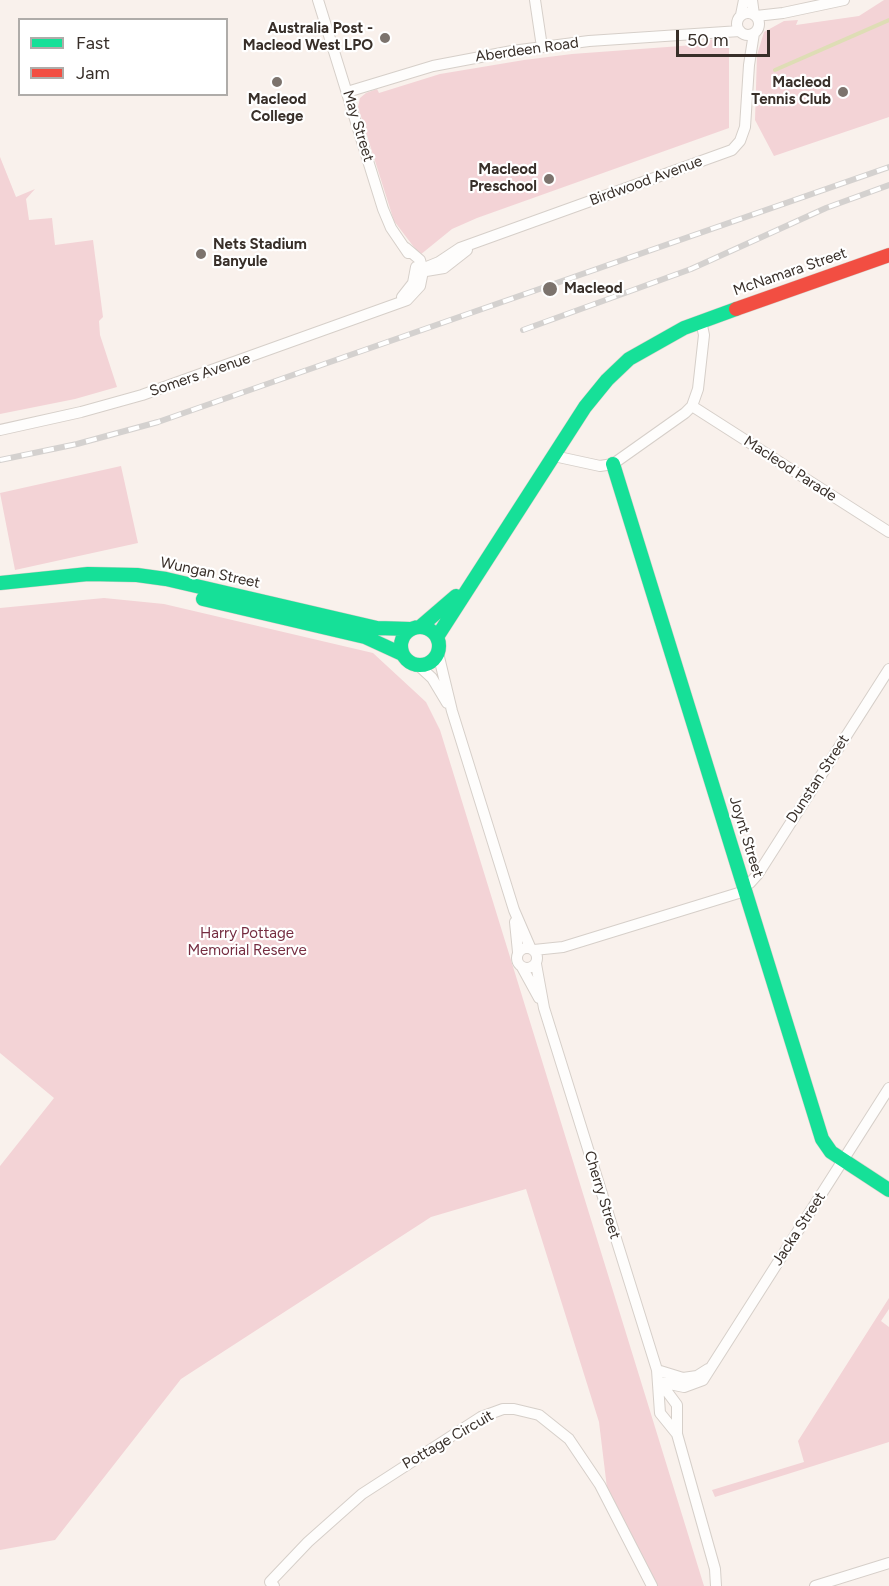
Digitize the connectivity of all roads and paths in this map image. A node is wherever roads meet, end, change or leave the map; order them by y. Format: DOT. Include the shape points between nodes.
graph roads {
  1 [pos="318,0"];
  2 [pos="535,0"];
  3 [pos="744,0"];
  4 [pos="752,0"];
  5 [pos="844,0"];
  6 [pos="783,13"];
  7 [pos="755,15"];
  8 [pos="740,17"];
  9 [pos="749,32"];
  10 [pos="712,33"];
  11 [pos="543,47"];
  12 [pos="347,92"];
  13 [pos="889,255"];
  14 [pos="421,269"];
  15 [pos="701,321"];
  16 [pos="692,406"];
  17 [pos="0,430"];
  18 [pos="554,456"];
  19 [pos="613,464"];
  20 [pos="889,532"];
  21 [pos="479,573"];
  22 [pos="0,583"];
  23 [pos="0,592"];
  24 [pos="415,628"];
  25 [pos="437,637"];
  26 [pos="438,653"];
  27 [pos="402,654"];
  28 [pos="417,665"];
  29 [pos="889,669"];
  30 [pos="452,711"];
  31 [pos="744,888"];
  32 [pos="513,910"];
  33 [pos="563,947"];
  34 [pos="532,948"];
  35 [pos="518,952"];
  36 [pos="536,963"];
  37 [pos="522,967"];
  38 [pos="544,1008"];
  39 [pos="889,1088"];
  40 [pos="843,1160"];
  41 [pos="889,1190"];
  42 [pos="709,1369"];
  43 [pos="657,1371"];
  44 [pos="660,1382"];
  45 [pos="677,1434"];
  46 [pos="889,1563"];
  47 [pos="715,1569"];
  48 [pos="274,1586"];
  49 [pos="652,1586"];
  50 [pos="716,1586"];
  51 [pos="725,1586"];
  52 [pos="815,1586"];
  1 -- 12 [label="street, May Street"];
  2 -- 11 [label="street"];
  3 -- 8 [label="street"];
  4 -- 7 [label="street"];
  5 -- 6 [label="street, Aberdeen Road"];
  6 -- 7 [label="street, Aberdeen Road"];
  6 -- 9 [label="street, Aberdeen Road"];
  7 -- 8 [label="street, Aberdeen Road"];
  7 -- 9 [label="street" via="759,23"];
  8 -- 9 [label="street"];
  8 -- 10 [label="street, Aberdeen Road"];
  9 -- 10 [label="street, Aberdeen Road"];
  9 -- 14 [label="street, Birdwood Avenue" via="745,127 732,150 477,242 444,268"];
  10 -- 11 [label="street, Aberdeen Road"];
  11 -- 12 [label="street, Aberdeen Road" via="443,63"];
  12 -- 14 [label="street, May Street" via="383,209"];
  13 -- 15 [label="street, McNamara Street"];
  14 -- 17 [label="street, Somers Avenue" via="395,304 142,395"];
  15 -- 16 [label="street" via="703,346"];
  15 -- 18 [label="street, McNamara Street" via="667,335 628,359 598,390"];
  16 -- 19 [label="street"];
  16 -- 20 [label="street, Macleod Parade"];
  18 -- 19 [label="street" via="600,466"];
  18 -- 21 [label="street, McNamara Street"];
  19 -- 31 [label="street, Joynt Street"];
  21 -- 24 [label="street, McNamara Street" via="446,606"];
  21 -- 25 [label="street, McNamara Street"];
  22 -- 24 [label="street, Wungan Street" via="88,574 136,575 377,628"];
  23 -- 27 [label="street, Wungan Street" via="92,584 140,585 365,638"];
  24 -- 25 [label="street" via="430,630"];
  24 -- 27 [label="street" via="401,643"];
  25 -- 26 [label="street"];
  26 -- 28 [label="street" via="430,663"];
  26 -- 30 [label="street"];
  27 -- 28 [label="street"];
  28 -- 30 [label="street" via="432,678"];
  29 -- 31 [label="street, Dunstan Street" via="759,873"];
  30 -- 32 [label="street"];
  31 -- 33 [label="street, Dunstan Street"];
  31 -- 40 [label="street, Joynt Street" via="822,1139 826,1148"];
  32 -- 34 [label="street"];
  32 -- 35 [label="street"];
  33 -- 34 [label="street, Dunstan Street"];
  33 -- 36 [label="street, Dunstan Street"];
  34 -- 35 [label="street"];
  34 -- 36 [label="street" via="538,955"];
  35 -- 37 [label="street" via="517,960"];
  36 -- 37 [label="street"];
  36 -- 38 [label="street, Cherry Street"];
  37 -- 38 [label="street, Cherry Street"];
  38 -- 43 [label="street, Cherry Street"];
  39 -- 40 [label="street, Jacka Street"];
  40 -- 41 [label="street, Joynt Street"];
  40 -- 42 [label="street, Jacka Street"];
  42 -- 43 [label="street" via="683,1378"];
  42 -- 44 [label="street, Jacka Street" via="703,1380 691,1386"];
  43 -- 44 [label="street, Cherry Street"];
  44 -- 45 [label="street, Cherry Street" via="677,1405"];
  44 -- 45 [label="street, Cherry Street" via="660,1413"];
  45 -- 47 [label="street, Cherry Street"];
  46 -- 52 [label="street"];
  47 -- 50 [label="street, Cherry Street"];
  47 -- 51 [label="street, Cherry Street"];
  48 -- 49 [label="street, Pottage Circuit" via="270,1582 308,1542 362,1494 481,1417 514,1409 539,1415 570,1439 600,1485"];
}
